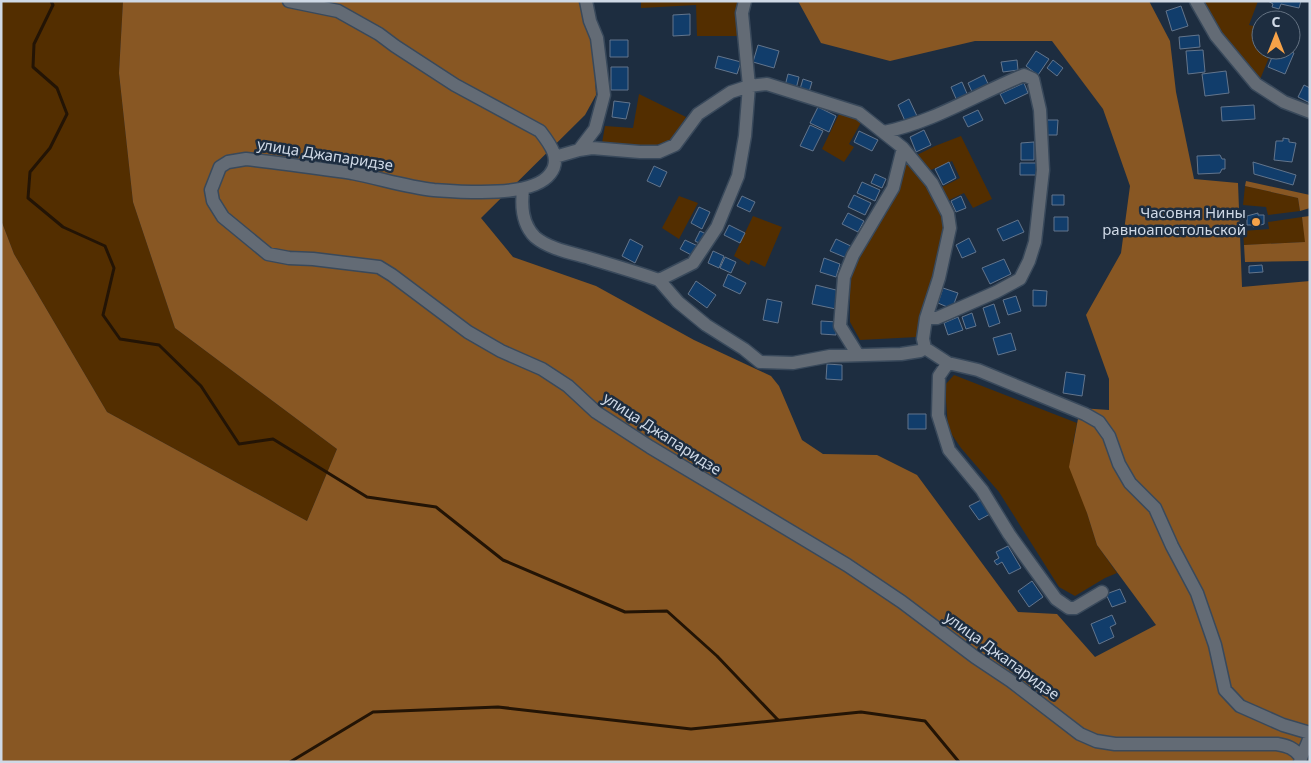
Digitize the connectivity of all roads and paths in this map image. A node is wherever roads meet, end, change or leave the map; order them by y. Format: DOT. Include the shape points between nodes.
graph roads {
  1 [pos="289,1"];
  2 [pos="586,1"];
  3 [pos="745,1"];
  4 [pos="1196,1"];
  5 [pos="748,86"];
  6 [pos="1310,112"];
  7 [pos="884,132"];
  8 [pos="903,148"];
  9 [pos="579,150"];
  10 [pos="555,157"];
  11 [pos="523,190"];
  12 [pos="659,280"];
  13 [pos="926,318"];
  14 [pos="925,348"];
  15 [pos="858,355"];
  16 [pos="948,363"];
  17 [pos="1102,592"];
  18 [pos="1310,734"];
  19 [pos="1300,759"];
  1 -- 10 [label="street" via="338,11 379,34 455,85 540,131"];
  2 -- 9 [label="street" via="597,38 604,95 595,130"];
  3 -- 5 [label="street" via="742,13"];
  4 -- 6 [label="street" via="1216,36 1256,84 1284,102"];
  5 -- 7 [label="street" via="767,84 859,113"];
  5 -- 9 [label="street" via="731,92 698,114 675,145 660,152"];
  5 -- 12 [label="street" via="746,136 738,176 717,226 693,262"];
  7 -- 8 [label="street"];
  7 -- 13 [label="street" via="938,116 1024,75 1033,80 1040,110 1043,170 1035,242 1029,261 1020,279 937,318"];
  8 -- 13 [label="street" via="932,183 948,214 950,228"];
  8 -- 15 [label="street" via="893,188 853,255 844,277 840,326"];
  9 -- 10 [label="street"];
  10 -- 11 [label="street, улица Джапаридзе" via="555,168 546,180"];
  11 -- 12 [label="street" via="523,216 535,236 554,247"];
  11 -- 19 [label="street, улица Джапаридзе" via="432,190 362,175 246,159 220,166 211,190 223,218 268,254 379,267 468,332 542,369 568,386 596,412 650,447 902,602 1080,734 1115,744 1277,744 1296,750"];
  12 -- 15 [label="street" via="678,302 706,325 760,362 793,363"];
  13 -- 14 [label="street"];
  14 -- 15 [label="street" via="901,354"];
  14 -- 16 [label="street, улица Джапаридзе"];
  16 -- 17 [label="street" via="939,376 938,415 949,450 982,490 1056,599 1069,608 1075,608"];
  16 -- 18 [label="street, улица Джапаридзе" via="978,370 1099,422 1109,436 1130,483 1155,508 1197,593 1226,690 1240,706"];
  18 -- 19 [label="street, улица Джапаридзе" via="1308,746"];
}
